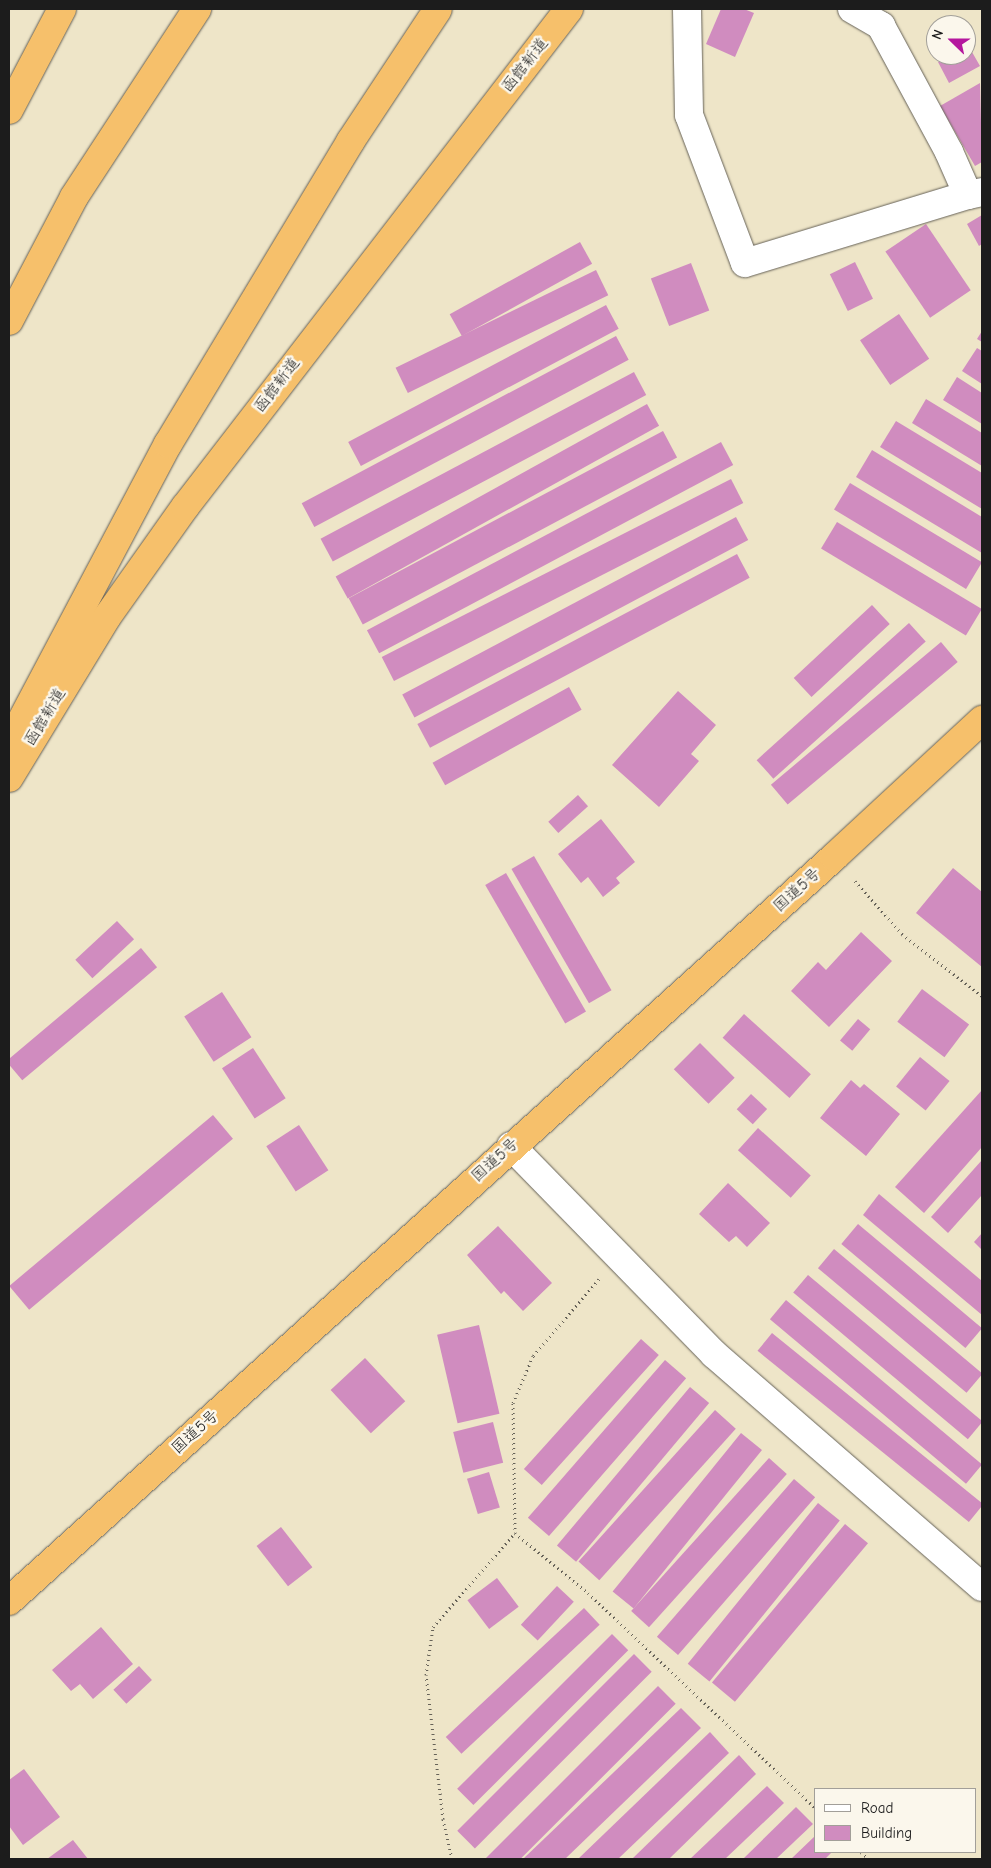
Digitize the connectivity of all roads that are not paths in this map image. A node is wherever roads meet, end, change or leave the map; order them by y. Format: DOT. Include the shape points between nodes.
graph roads {
  1 [pos="62,9"];
  2 [pos="197,9"];
  3 [pos="438,9"];
  4 [pos="569,9"];
  5 [pos="687,9"];
  6 [pos="852,9"];
  7 [pos="886,17"];
  8 [pos="9,110"];
  9 [pos="975,194"];
  10 [pos="9,321"];
  11 [pos="982,720"];
  12 [pos="9,744"];
  13 [pos="9,778"];
  14 [pos="511,1146"];
  15 [pos="982,1587"];
  16 [pos="9,1601"];
  1 -- 8 [label="highway"];
  2 -- 10 [label="highway" via="74,197"];
  3 -- 12 [label="highway" via="345,150 168,444"];
  4 -- 13 [label="highway, 函館新道" via="186,507 107,617"];
  5 -- 9 [label="street" via="689,115 745,263"];
  6 -- 7 [label="street"];
  7 -- 9 [label="street" via="949,152"];
  11 -- 14 [label="highway, 国道5号" via="834,858"];
  14 -- 15 [label="street" via="714,1354"];
  14 -- 16 [label="highway, 国道5号"];
}
